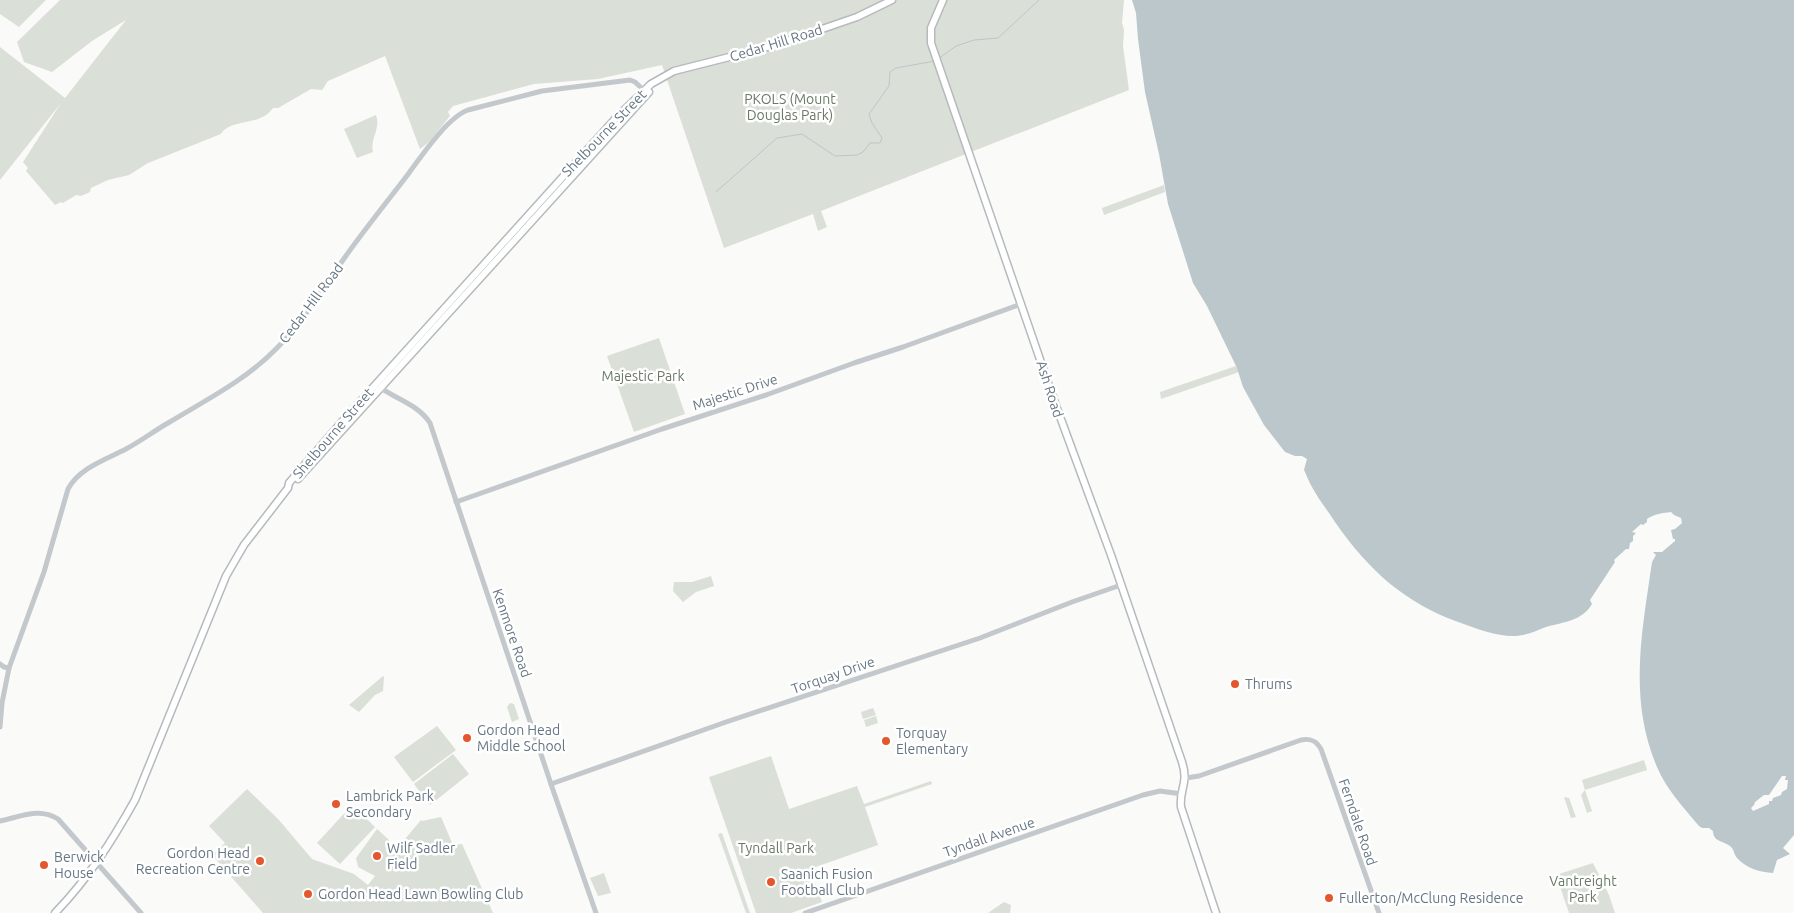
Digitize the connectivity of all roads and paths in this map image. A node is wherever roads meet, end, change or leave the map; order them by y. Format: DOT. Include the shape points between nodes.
graph roads {
  1 [pos="892,0"];
  2 [pos="943,0"];
  3 [pos="658,80"];
  4 [pos="646,92"];
  5 [pos="1021,304"];
  6 [pos="378,387"];
  7 [pos="456,502"];
  8 [pos="1121,586"];
  9 [pos="0,664"];
  10 [pos="9,668"];
  11 [pos="0,726"];
  12 [pos="1186,778"];
  13 [pos="551,784"];
  14 [pos="1182,794"];
  15 [pos="0,821"];
  16 [pos="97,863"];
  17 [pos="55,913"];
  18 [pos="141,913"];
  19 [pos="596,913"];
  20 [pos="805,913"];
  21 [pos="1216,913"];
  22 [pos="1379,913"];
  1 -- 3 [label="main road, Cedar Hill Road" via="857,17 761,49 684,68"];
  2 -- 5 [label="main road, Ash Road" via="931,28 931,43"];
  3 -- 4 [label="main road, Shelbourne Street"];
  4 -- 6 [label="main road, Shelbourne Street"];
  4 -- 10 [label="street, Cedar Hill Road" via="630,80 542,91 468,110 455,117 276,349 214,397 113,454 71,484 44,572"];
  5 -- 7 [label="street, Majestic Drive"];
  5 -- 8 [label="main road, Ash Road"];
  6 -- 7 [label="street, Kenmore Road" via="426,418"];
  6 -- 16 [label="main road, Shelbourne Street" via="288,488 244,545 226,576 135,800"];
  7 -- 13 [label="street, Kenmore Road"];
  8 -- 12 [label="main road, Ash Road"];
  8 -- 13 [label="street, Torquay Drive" via="980,638"];
  9 -- 10 [label="street"];
  10 -- 11 [label="street, Cedar Hill Road"];
  12 -- 14 [label="main road"];
  12 -- 22 [label="street, Ferndale Road" via="1300,740 1313,740 1321,749"];
  13 -- 19 [label="street, Kenmore Road"];
  14 -- 20 [label="street, Tyndall Avenue" via="1160,791 1143,795"];
  14 -- 21 [label="main road" via="1181,807"];
  15 -- 16 [label="street" via="33,813 49,815 62,823"];
  16 -- 17 [label="main road, Shelbourne Street"];
  16 -- 18 [label="street"];
}
